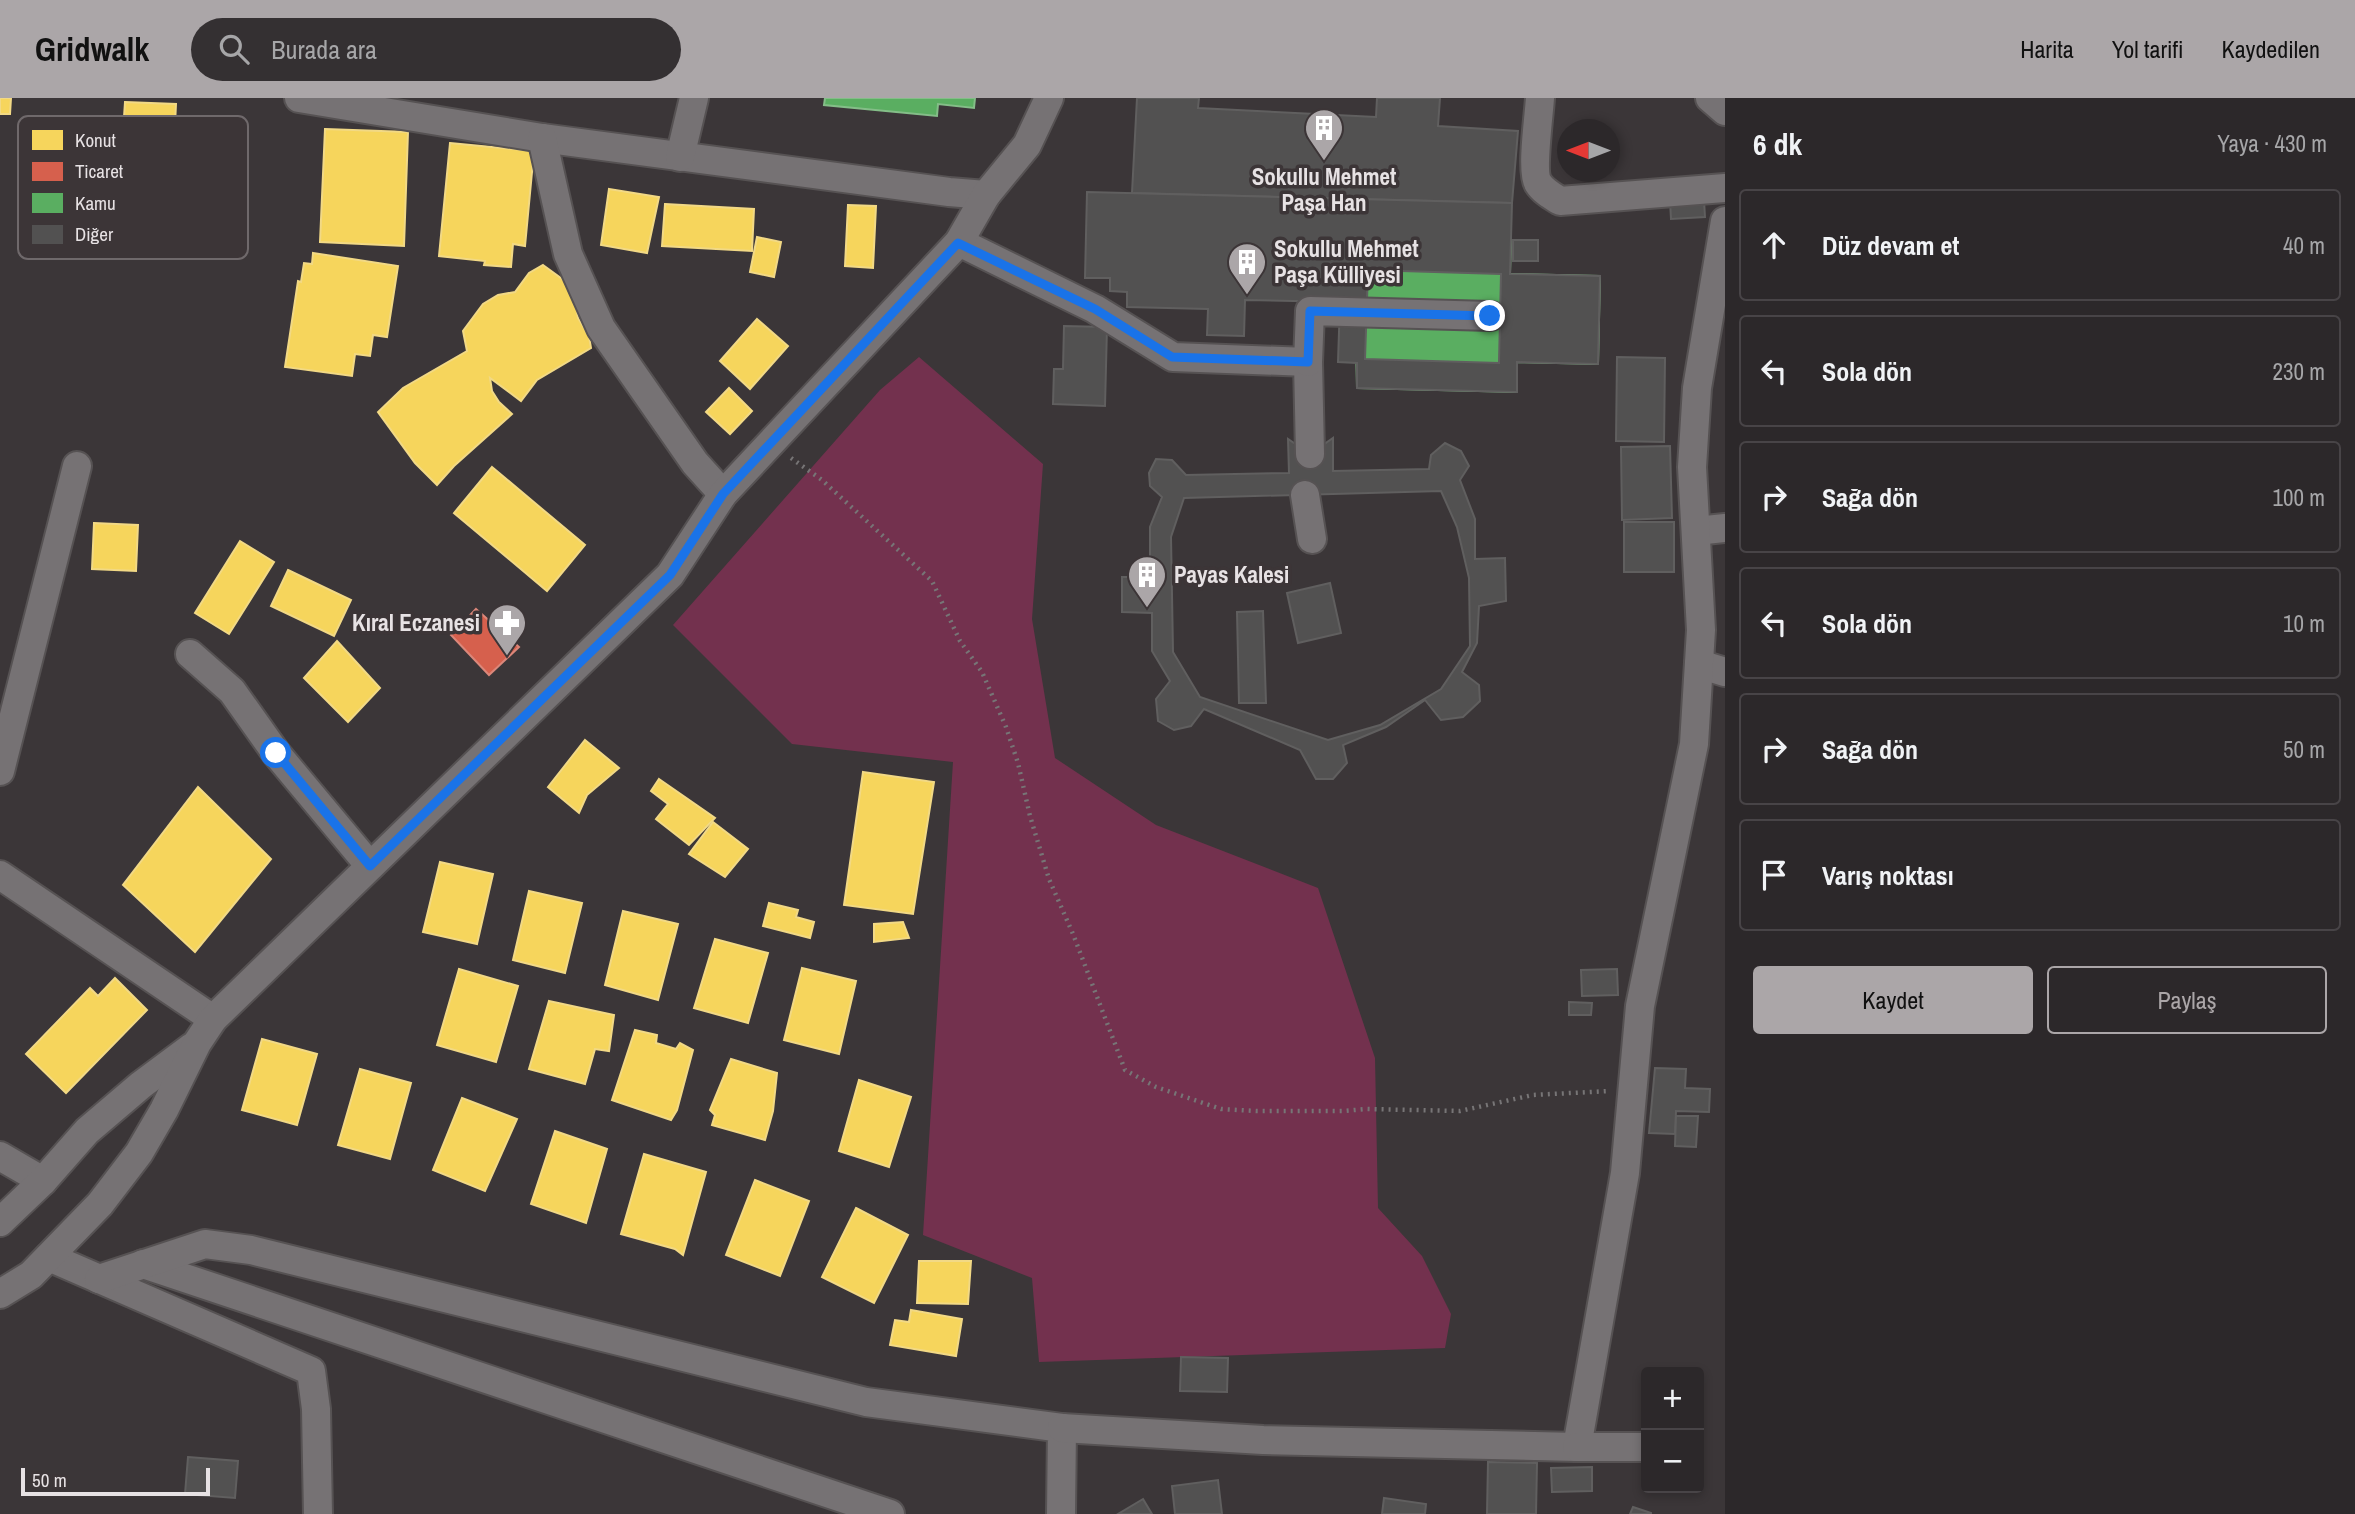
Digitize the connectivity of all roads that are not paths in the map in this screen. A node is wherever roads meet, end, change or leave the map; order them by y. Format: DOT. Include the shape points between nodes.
graph roads {
  1 [pos="299,98"];
  2 [pos="694,98"];
  3 [pos="1049,98"];
  4 [pos="1541,98"];
  5 [pos="1710,98"];
  6 [pos="1725,111"];
  7 [pos="542,138"];
  8 [pos="680,158"];
  9 [pos="1725,188"];
  10 [pos="986,195"];
  11 [pos="1725,221"];
  12 [pos="958,243"];
  13 [pos="1490,316"];
  14 [pos="1308,362"];
  15 [pos="1310,454"];
  16 [pos="76,466"];
  17 [pos="723,494"];
  18 [pos="1305,495"];
  19 [pos="1725,528"];
  20 [pos="1696,531"];
  21 [pos="1312,539"];
  22 [pos="190,654"];
  23 [pos="1712,668"];
  24 [pos="0,771"];
  25 [pos="370,866"];
  26 [pos="0,875"];
  27 [pos="213,1019"];
  28 [pos="197,1043"];
  29 [pos="0,1156"];
  30 [pos="43,1181"];
  31 [pos="0,1222"];
  32 [pos="49,1256"];
  33 [pos="143,1264"];
  34 [pos="99,1279"];
  35 [pos="0,1294"];
  36 [pos="1062,1428"];
  37 [pos="1577,1447"];
  38 [pos="1641,1447"];
  39 [pos="318,1514"];
  40 [pos="890,1514"];
  41 [pos="1061,1514"];
  1 -- 7 [label="street"];
  2 -- 8 [label="street"];
  3 -- 10 [label="street" via="1027,145"];
  4 -- 9 [label="street" via="1537,181 1560,201"];
  5 -- 6 [label="street"];
  7 -- 8 [label="street"];
  7 -- 17 [label="street" via="568,254 601,328 695,463"];
  8 -- 10 [label="street"];
  10 -- 12 [label="street"];
  11 -- 20 [label="street" via="1697,388 1692,467"];
  12 -- 14 [label="street" via="1095,309 1172,357"];
  12 -- 17 [label="street"];
  13 -- 14 [label="street" via="1310,311"];
  14 -- 15 [label="street"];
  16 -- 24 [label="street"];
  17 -- 25 [label="street" via="670,575"];
  18 -- 21 [label="street"];
  19 -- 20 [label="street"];
  20 -- 23 [label="street" via="1701,630"];
  22 -- 25 [label="street" via="232,691 276,753"];
  23 -- 37 [label="street" via="1640,1006 1625,1173"];
  25 -- 27 [label="street"];
  26 -- 27 [label="street"];
  27 -- 28 [label="street"];
  28 -- 30 [label="street" via="87,1131"];
  28 -- 32 [label="street" via="139,1153 100,1204"];
  29 -- 30 [label="street"];
  30 -- 31 [label="street"];
  32 -- 34 [label="street"];
  32 -- 35 [label="street" via="31,1275"];
  33 -- 34 [label="street"];
  33 -- 36 [label="street" via="205,1244 251,1250 866,1402"];
  33 -- 40 [label="street"];
  34 -- 39 [label="street" via="311,1371"];
  36 -- 37 [label="street" via="1264,1440"];
  36 -- 41 [label="street"];
  37 -- 38 [label="street"];
}
